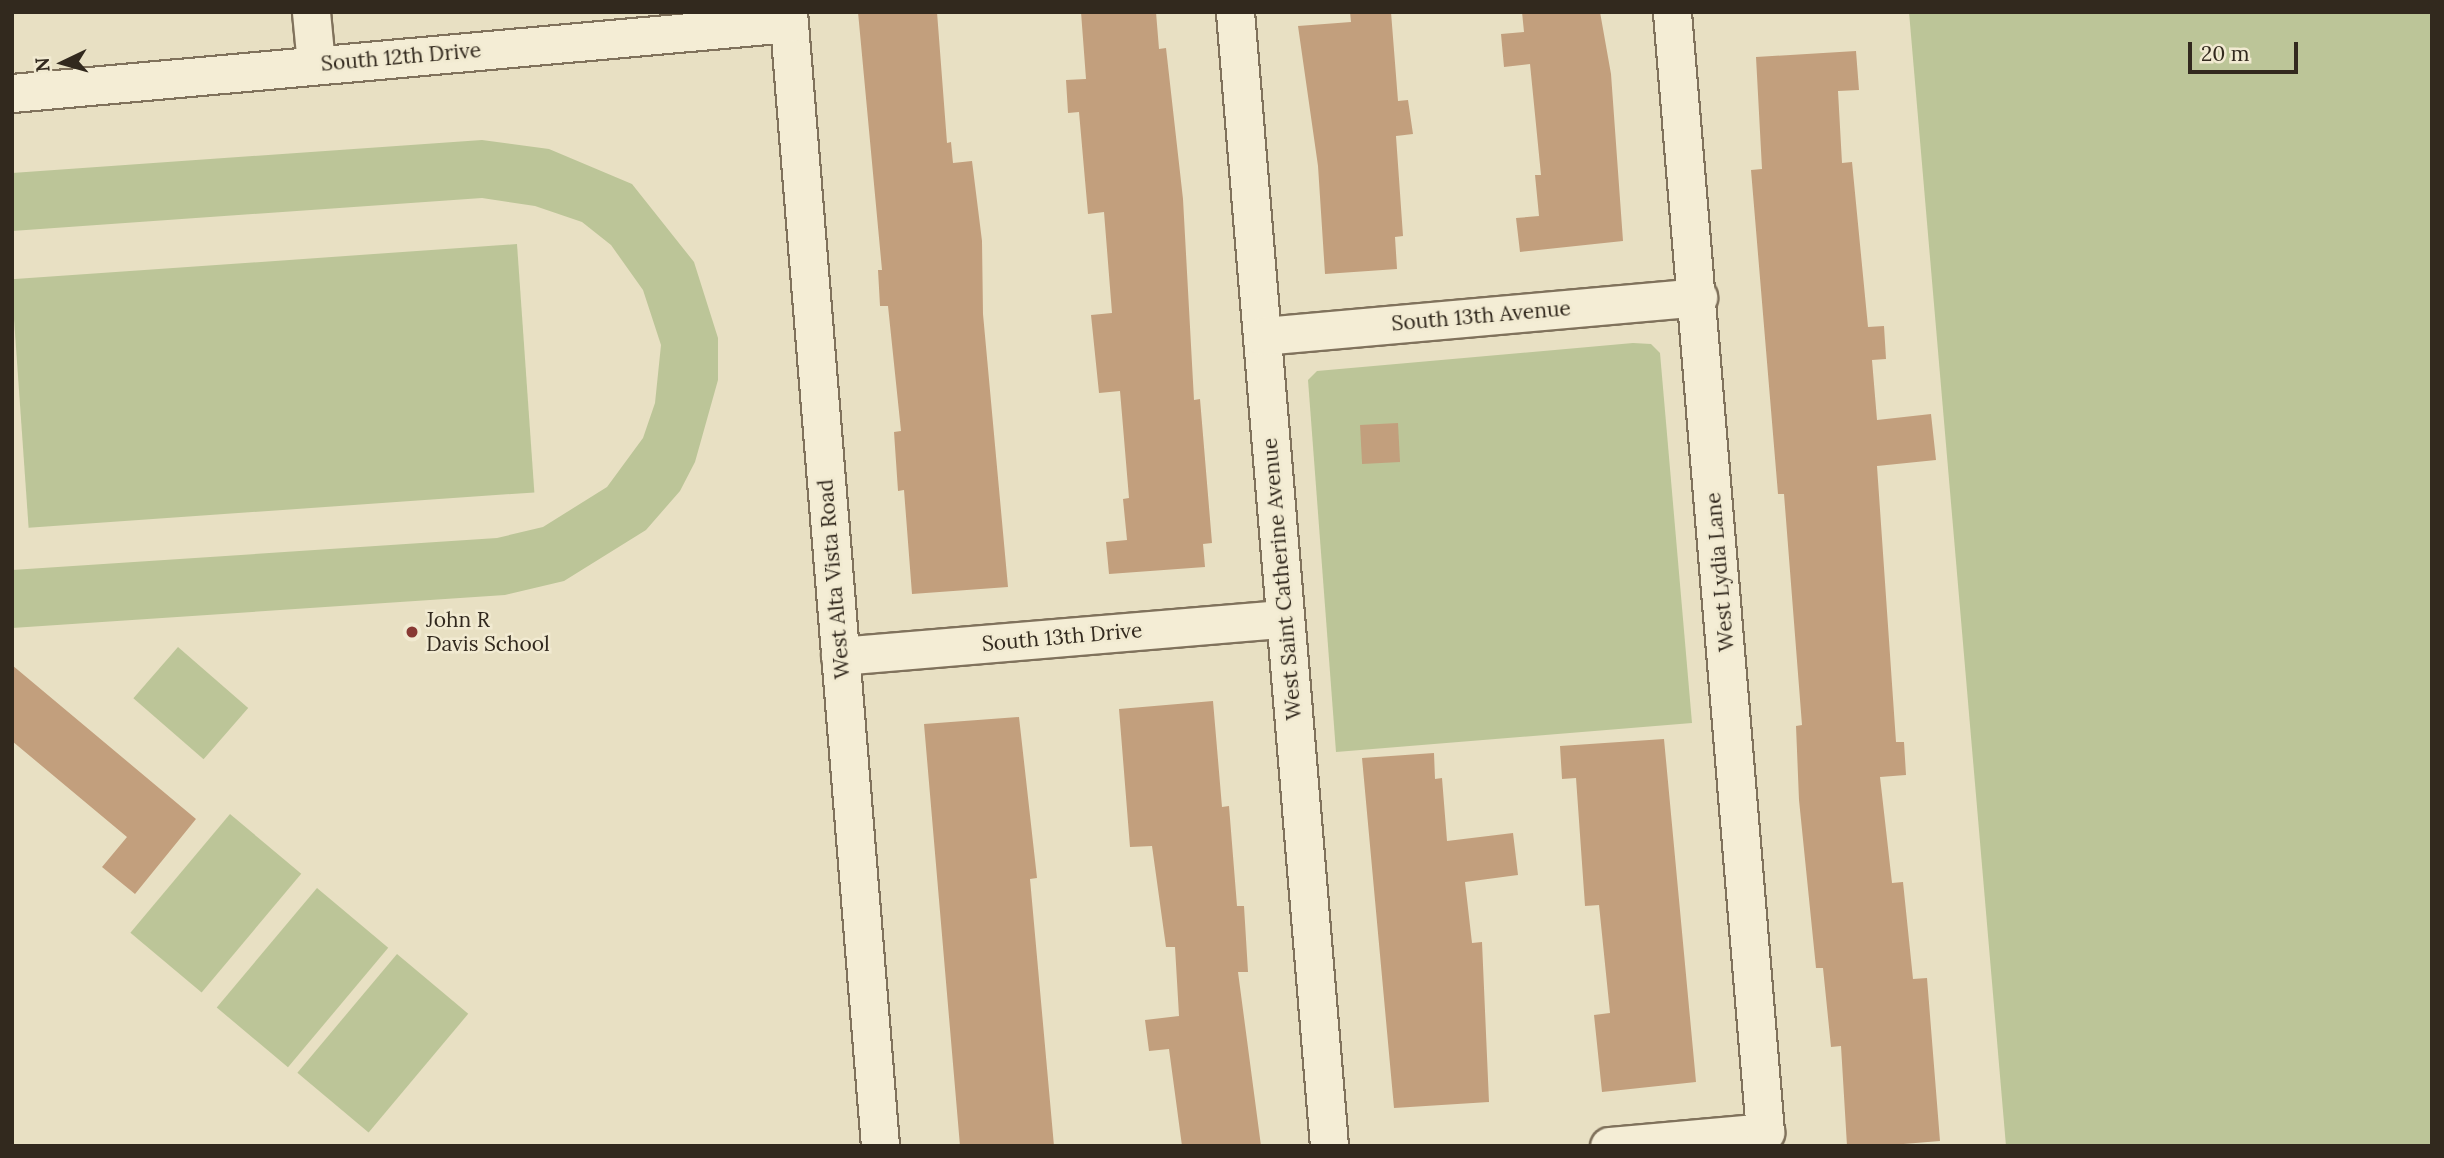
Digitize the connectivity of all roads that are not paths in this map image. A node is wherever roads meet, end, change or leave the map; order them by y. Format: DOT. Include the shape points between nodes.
graph roads {
  1 [pos="311,12"];
  2 [pos="1236,12"];
  3 [pos="1672,12"];
  4 [pos="789,18"];
  5 [pos="316,64"];
  6 [pos="12,93"];
  7 [pos="1698,297"];
  8 [pos="1263,336"];
  9 [pos="1284,619"];
  10 [pos="840,656"];
  11 [pos="880,1146"];
  12 [pos="1329,1146"];
  13 [pos="1609,1146"];
  1 -- 5 [label="street"];
  2 -- 8 [label="street, West Saint Catherine Avenue"];
  3 -- 7 [label="street, West Lydia Lane"];
  4 -- 5 [label="street, South 12th Drive"];
  4 -- 10 [label="street, West Alta Vista Road"];
  5 -- 6 [label="street, South 12th Drive"];
  7 -- 8 [label="street, South 13th Avenue"];
  7 -- 13 [label="street, West Lydia Lane" via="1765,1132"];
  8 -- 9 [label="street, West Saint Catherine Avenue"];
  9 -- 10 [label="street, South 13th Drive"];
  9 -- 12 [label="street, West Saint Catherine Avenue"];
  10 -- 11 [label="street, West Alta Vista Road"];
}
